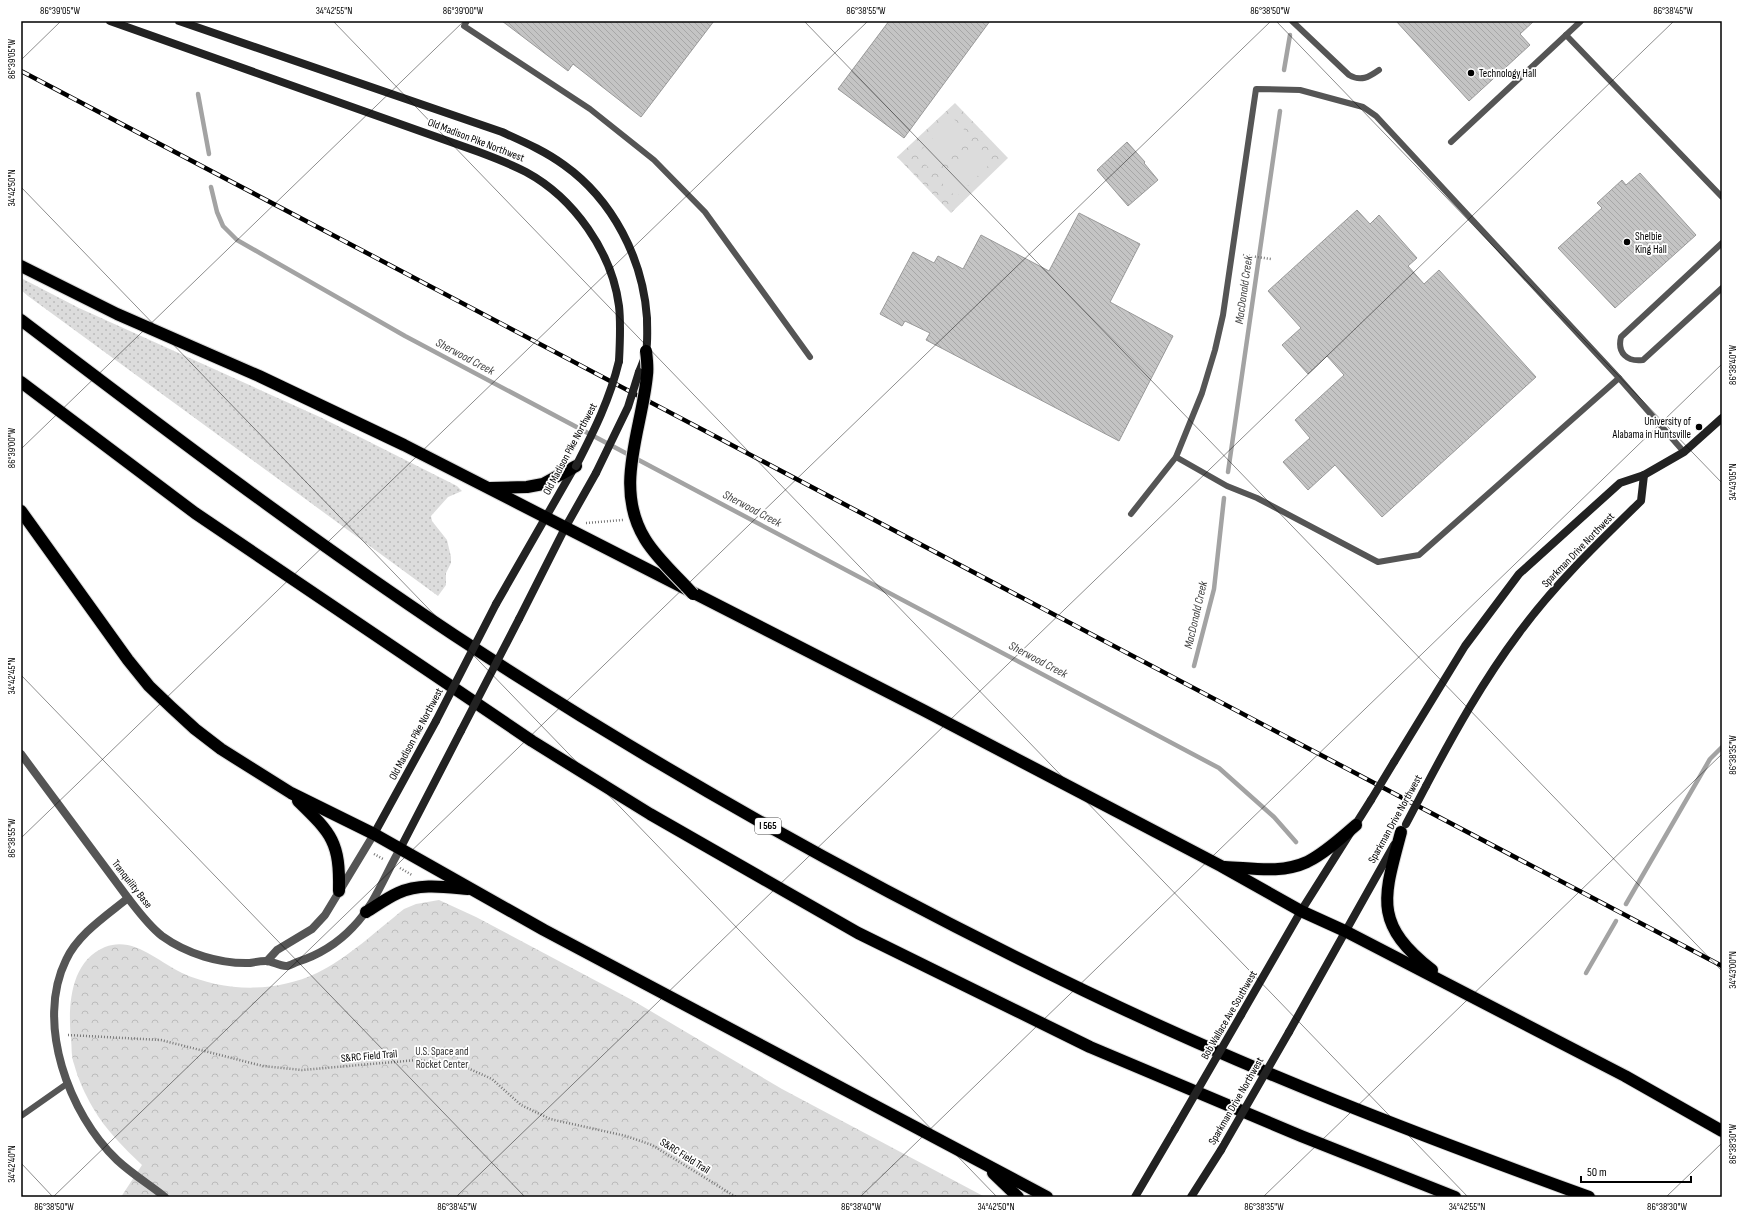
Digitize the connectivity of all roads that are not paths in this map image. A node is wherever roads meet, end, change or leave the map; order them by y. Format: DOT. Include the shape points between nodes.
graph roads {
  1 [pos="110,21"];
  2 [pos="179,21"];
  3 [pos="468,21"];
  4 [pos="1292,21"];
  5 [pos="1581,21"];
  6 [pos="1566,35"];
  7 [pos="1379,70"];
  8 [pos="1451,142"];
  9 [pos="1722,197"];
  10 [pos="1722,242"];
  11 [pos="21,266"];
  12 [pos="1722,288"];
  13 [pos="21,320"];
  14 [pos="646,351"];
  15 [pos="810,357"];
  16 [pos="1619,378"];
  17 [pos="21,382"];
  18 [pos="1722,418"];
  19 [pos="1684,452"];
  20 [pos="1176,458"];
  21 [pos="576,466"];
  22 [pos="1644,475"];
  23 [pos="489,488"];
  24 [pos="21,511"];
  25 [pos="1131,514"];
  26 [pos="545,518"];
  27 [pos="565,528"];
  28 [pos="693,594"];
  29 [pos="21,754"];
  30 [pos="291,793"];
  31 [pos="1356,825"];
  32 [pos="1404,828"];
  33 [pos="374,834"];
  34 [pos="400,849"];
  35 [pos="1221,866"];
  36 [pos="474,890"];
  37 [pos="339,891"];
  38 [pos="128,898"];
  39 [pos="1301,911"];
  40 [pos="366,912"];
  41 [pos="1345,931"];
  42 [pos="267,961"];
  43 [pos="1456,989"];
  44 [pos="68,1083"];
  45 [pos="21,1116"];
  46 [pos="1722,1130"];
  47 [pos="982,1162"];
  48 [pos="165,1197"];
  49 [pos="1018,1197"];
  50 [pos="1047,1197"];
  51 [pos="1135,1197"];
  52 [pos="1191,1197"];
  53 [pos="1455,1197"];
  54 [pos="1589,1197"];
  1 -- 21 [label="main road, Old Madison Pike Northwest, bridge" via="479,152 527,172 556,193 583,221 593,236 609,270 621,322 619,361 615,379 602,414"];
  2 -- 14 [label="main road, Old Madison Pike Northwest" via="502,132 530,144 564,165 583,181 606,207 626,238 645,296"];
  3 -- 15 [label="lane" via="464,26 590,109 654,160 704,212"];
  4 -- 7 [label="lane" via="1355,79 1365,79"];
  5 -- 6 [label="lane"];
  6 -- 8 [label="lane"];
  6 -- 9 [label="lane"];
  10 -- 12 [label="lane" via="1622,337 1619,344 1621,351 1626,358 1633,361 1643,360"];
  11 -- 23 [label="highway" via="117,314 355,421"];
  13 -- 54 [label="highway, I 565" via="171,434 378,584 609,733 778,831 937,918 1088,993 1308,1090"];
  14 -- 27 [label="main road, Old Madison Pike Northwest, bridge" via="628,408"];
  14 -- 28 [label="highway, bridge" via="647,375 630,478 632,508 637,524 653,552"];
  16 -- 19 [label="lane"];
  16 -- 20 [label="lane" via="1419,555 1378,562"];
  16 -- 20 [label="lane" via="1376,116 1363,107 1300,90 1256,89 1223,315 1202,393"];
  17 -- 53 [label="highway" via="195,513 532,741 650,814 858,933 1090,1047 1301,1136"];
  18 -- 19 [label="main road, Sparkman Drive Northwest"];
  19 -- 22 [label="main road, Sparkman Drive Northwest"];
  20 -- 25 [label="lane"];
  21 -- 23 [label="highway" via="543,484"];
  21 -- 26 [label="main road, Old Madison Pike Northwest"];
  22 -- 31 [label="main road, Sparkman Drive Northwest, bridge" via="1620,483 1519,574 1464,646"];
  22 -- 32 [label="main road, Sparkman Drive Northwest, bridge" via="1641,501 1572,569 1520,631 1486,680"];
  23 -- 26 [label="highway"];
  24 -- 30 [label="highway" via="88,607 149,686 221,749"];
  26 -- 27 [label="highway"];
  26 -- 33 [label="main road, Old Madison Pike Northwest, bridge" via="496,604"];
  27 -- 28 [label="highway"];
  27 -- 34 [label="main road, Old Madison Pike Northwest, bridge"];
  28 -- 35 [label="highway" via="930,713"];
  29 -- 38 [label="street, Tranquility Base"];
  30 -- 33 [label="highway"];
  30 -- 37 [label="highway" via="321,823 332,840 337,852"];
  31 -- 35 [label="highway" via="1319,854 1299,865 1267,870"];
  31 -- 39 [label="main road, Sparkman Drive Northwest"];
  32 -- 41 [label="main road, Sparkman Drive Northwest"];
  32 -- 43 [label="highway" via="1388,882 1386,899 1391,923 1404,945 1416,958"];
  33 -- 34 [label="highway"];
  33 -- 37 [label="street"];
  34 -- 36 [label="highway"];
  34 -- 40 [label="street, Tranquility Base"];
  35 -- 39 [label="highway"];
  36 -- 40 [label="highway" via="435,886 415,887 398,893"];
  36 -- 47 [label="highway" via="544,930"];
  37 -- 42 [label="street" via="325,915 312,929 277,950"];
  38 -- 42 [label="street, Tranquility Base" via="161,936 190,952 228,961"];
  38 -- 44 [label="street" via="82,937 66,959 59,977 54,997 55,1036"];
  39 -- 41 [label="highway"];
  39 -- 51 [label="main road, Bob Wallace Ave Southwest, bridge"];
  40 -- 42 [label="street, Tranquility Base" via="332,945 310,958 286,966"];
  41 -- 43 [label="highway"];
  41 -- 52 [label="main road, Sparkman Drive Northwest, bridge" via="1221,1150"];
  43 -- 46 [label="highway" via="1625,1076"];
  44 -- 45 [label="lane"];
  44 -- 48 [label="street" via="82,1115 99,1139 118,1160"];
  47 -- 49 [label="highway"];
  47 -- 50 [label="highway"];
}
